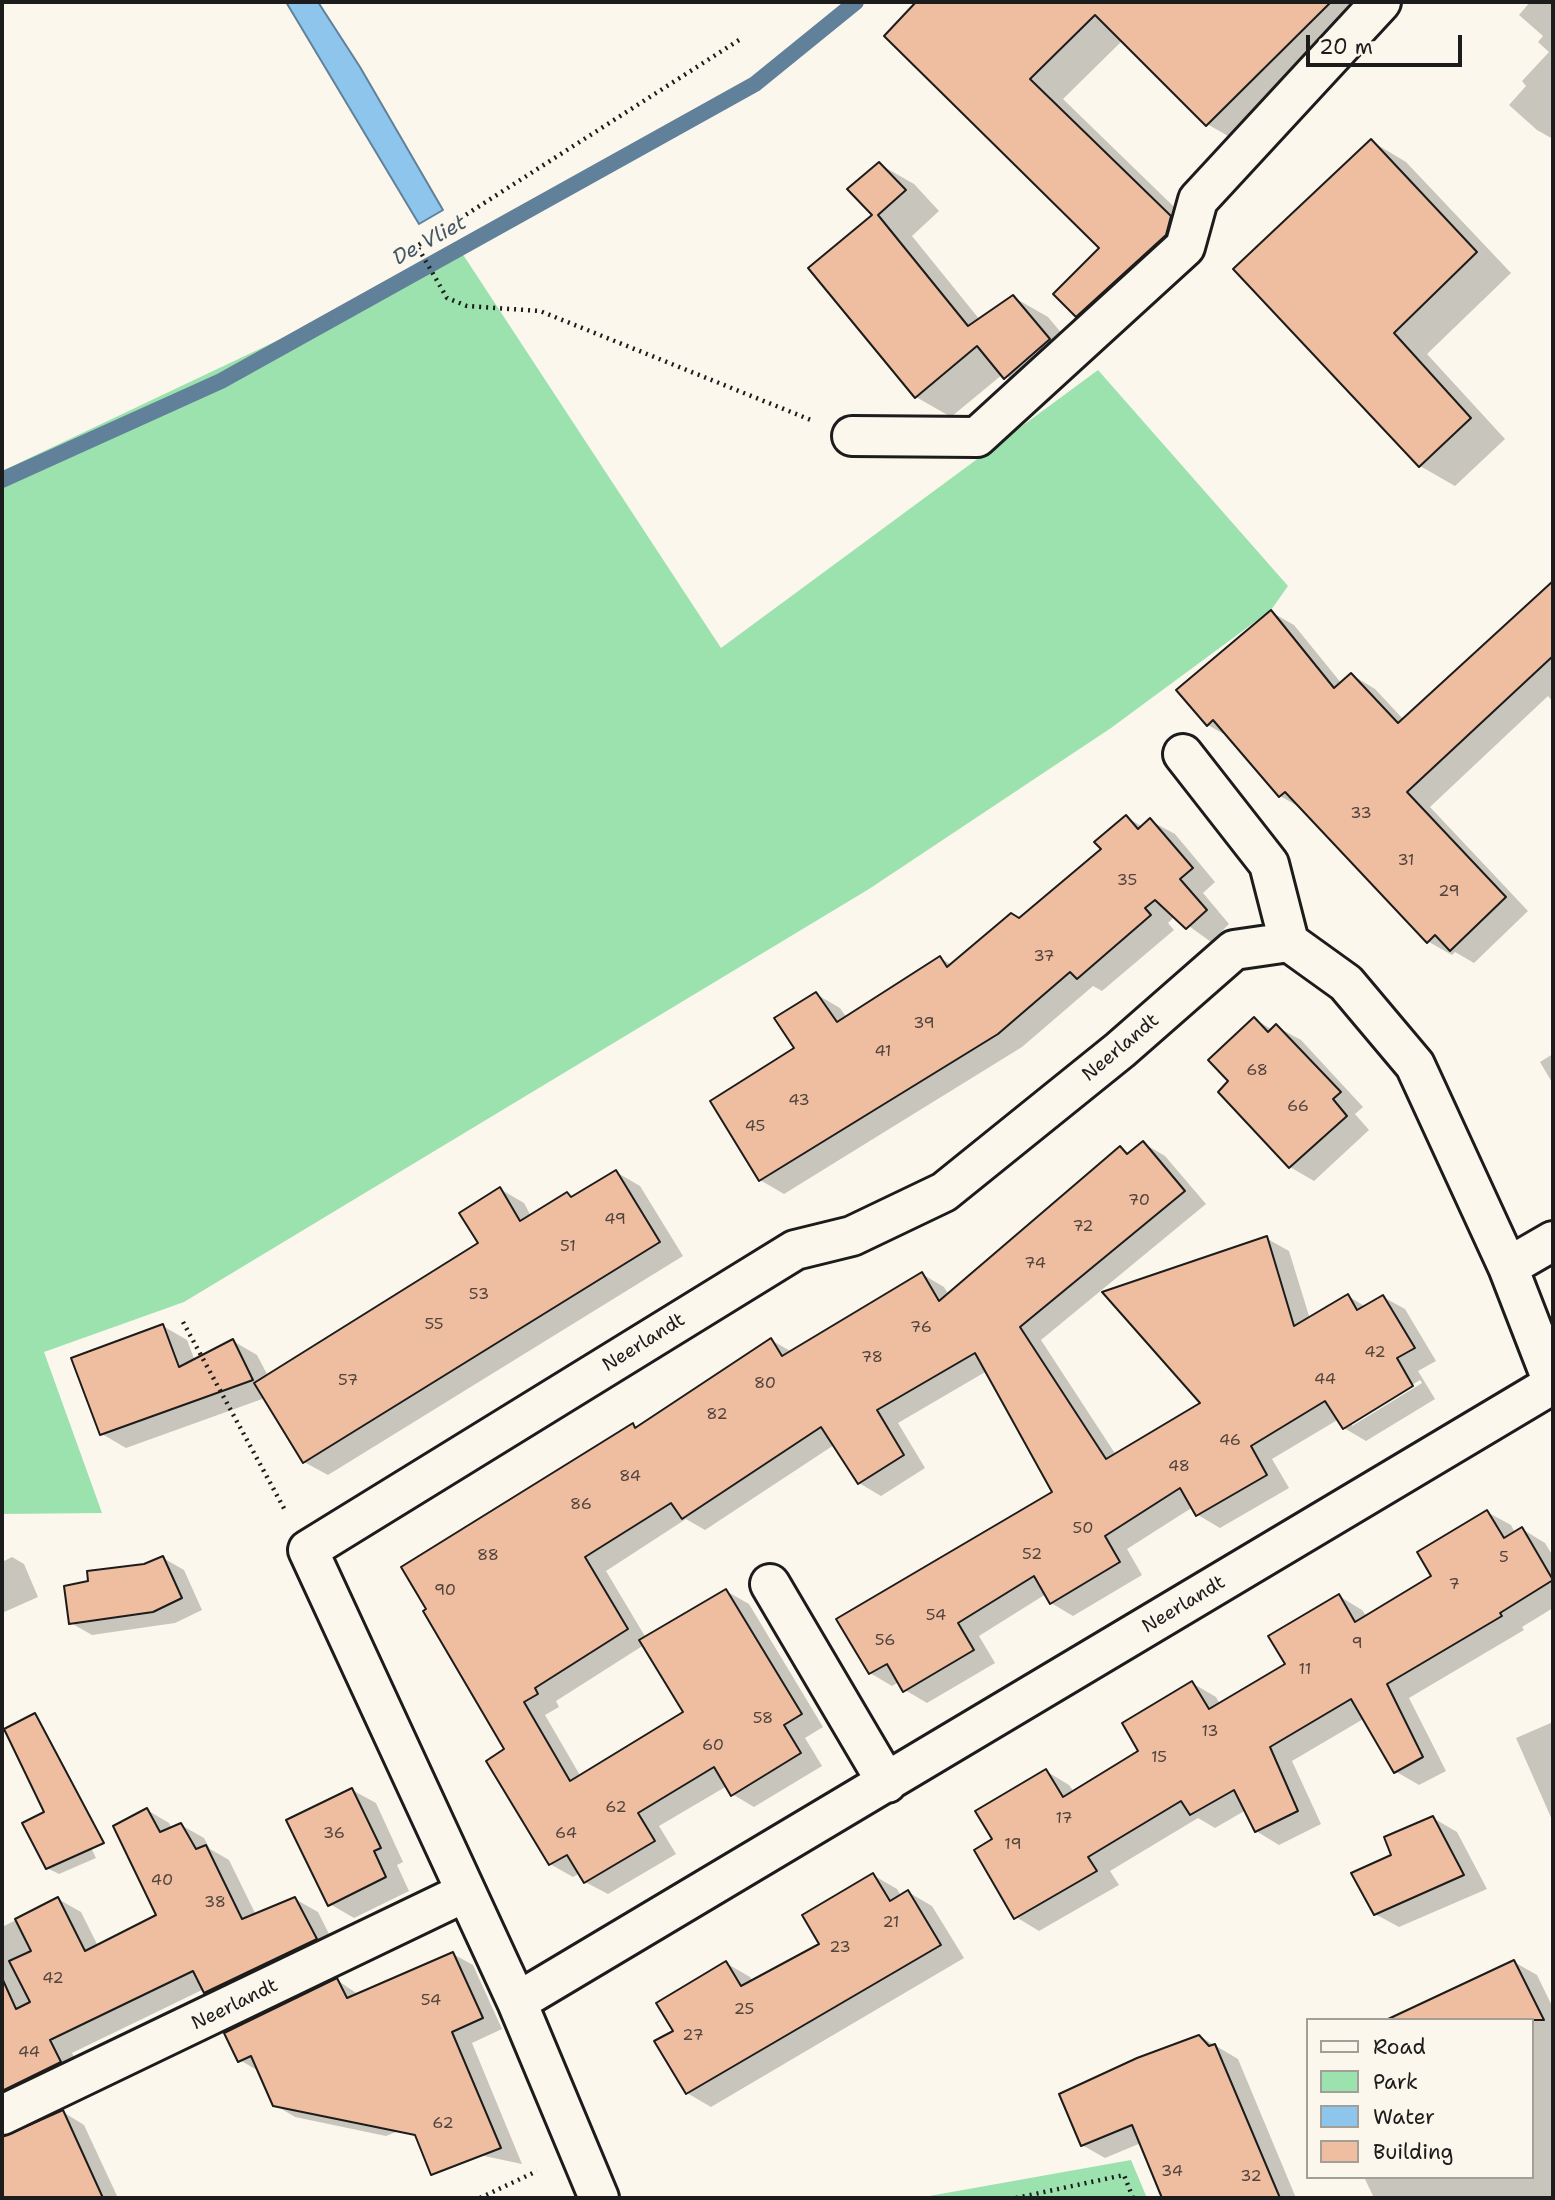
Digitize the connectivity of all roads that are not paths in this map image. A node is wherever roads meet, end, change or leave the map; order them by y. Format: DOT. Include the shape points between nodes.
graph roads {
  1 [pos="1381,2"];
  2 [pos="852,436"];
  3 [pos="1183,754"];
  4 [pos="1289,942"];
  5 [pos="1553,1241"];
  6 [pos="1508,1267"];
  7 [pos="1553,1384"];
  8 [pos="770,1584"];
  9 [pos="887,1783"];
  10 [pos="466,1892"];
  11 [pos="517,2001"];
  12 [pos="2,2115"];
  13 [pos="599,2198"];
  1 -- 2 [label="street" via="1198,200 1185,247 977,437"];
  3 -- 4 [label="street" via="1269,864"];
  4 -- 6 [label="street, Neerlandt" via="1346,983 1415,1065"];
  4 -- 10 [label="street, Neerlandt" via="1234,950 1120,1050 944,1192 852,1237 795,1250 308,1550"];
  5 -- 6 [label="street"];
  6 -- 7 [label="street, Neerlandt"];
  7 -- 9 [label="street, Neerlandt"];
  8 -- 9 [label="street"];
  9 -- 11 [label="street, Neerlandt"];
  10 -- 11 [label="street"];
  10 -- 12 [label="street, Neerlandt"];
  11 -- 13 [label="street"];
}
